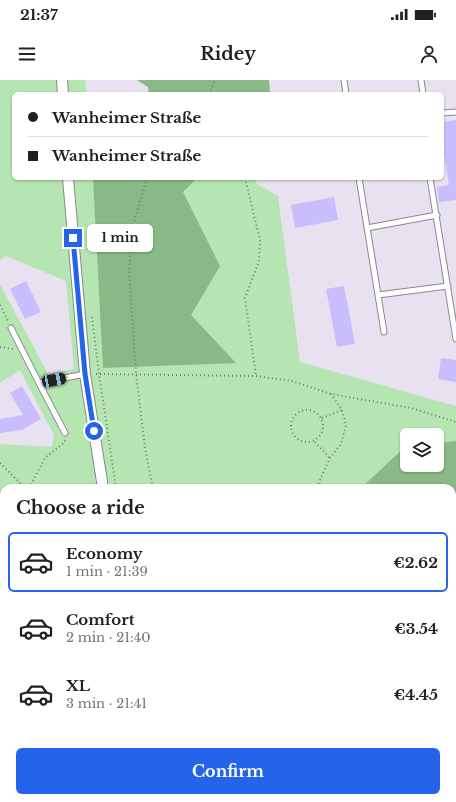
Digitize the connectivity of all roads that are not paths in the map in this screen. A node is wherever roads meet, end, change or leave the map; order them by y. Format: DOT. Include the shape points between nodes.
graph roads {
  1 [pos="62,80"];
  2 [pos="344,80"];
  3 [pos="421,80"];
  4 [pos="63,92"];
  5 [pos="346,92"];
  6 [pos="423,92"];
  7 [pos="456,112"];
  8 [pos="444,113"];
  9 [pos="68,180"];
  10 [pos="359,180"];
  11 [pos="430,180"];
  12 [pos="437,215"];
  13 [pos="367,228"];
  14 [pos="448,286"];
  15 [pos="378,295"];
  16 [pos="12,328"];
  17 [pos="384,332"];
  18 [pos="456,339"];
  19 [pos="85,374"];
  20 [pos="39,383"];
  21 [pos="65,433"];
  22 [pos="102,484"];
  1 -- 4 [label="street"];
  2 -- 5 [label="lane"];
  3 -- 6 [label="lane"];
  7 -- 8 [label="lane"];
  9 -- 19 [label="street"];
  10 -- 13 [label="lane"];
  11 -- 12 [label="lane"];
  12 -- 13 [label="lane"];
  12 -- 14 [label="lane"];
  13 -- 15 [label="lane"];
  14 -- 15 [label="lane"];
  14 -- 18 [label="lane"];
  15 -- 17 [label="lane"];
  16 -- 20 [label="lane"];
  19 -- 20 [label="lane"];
  19 -- 22 [label="street"];
  20 -- 21 [label="lane"];
}
